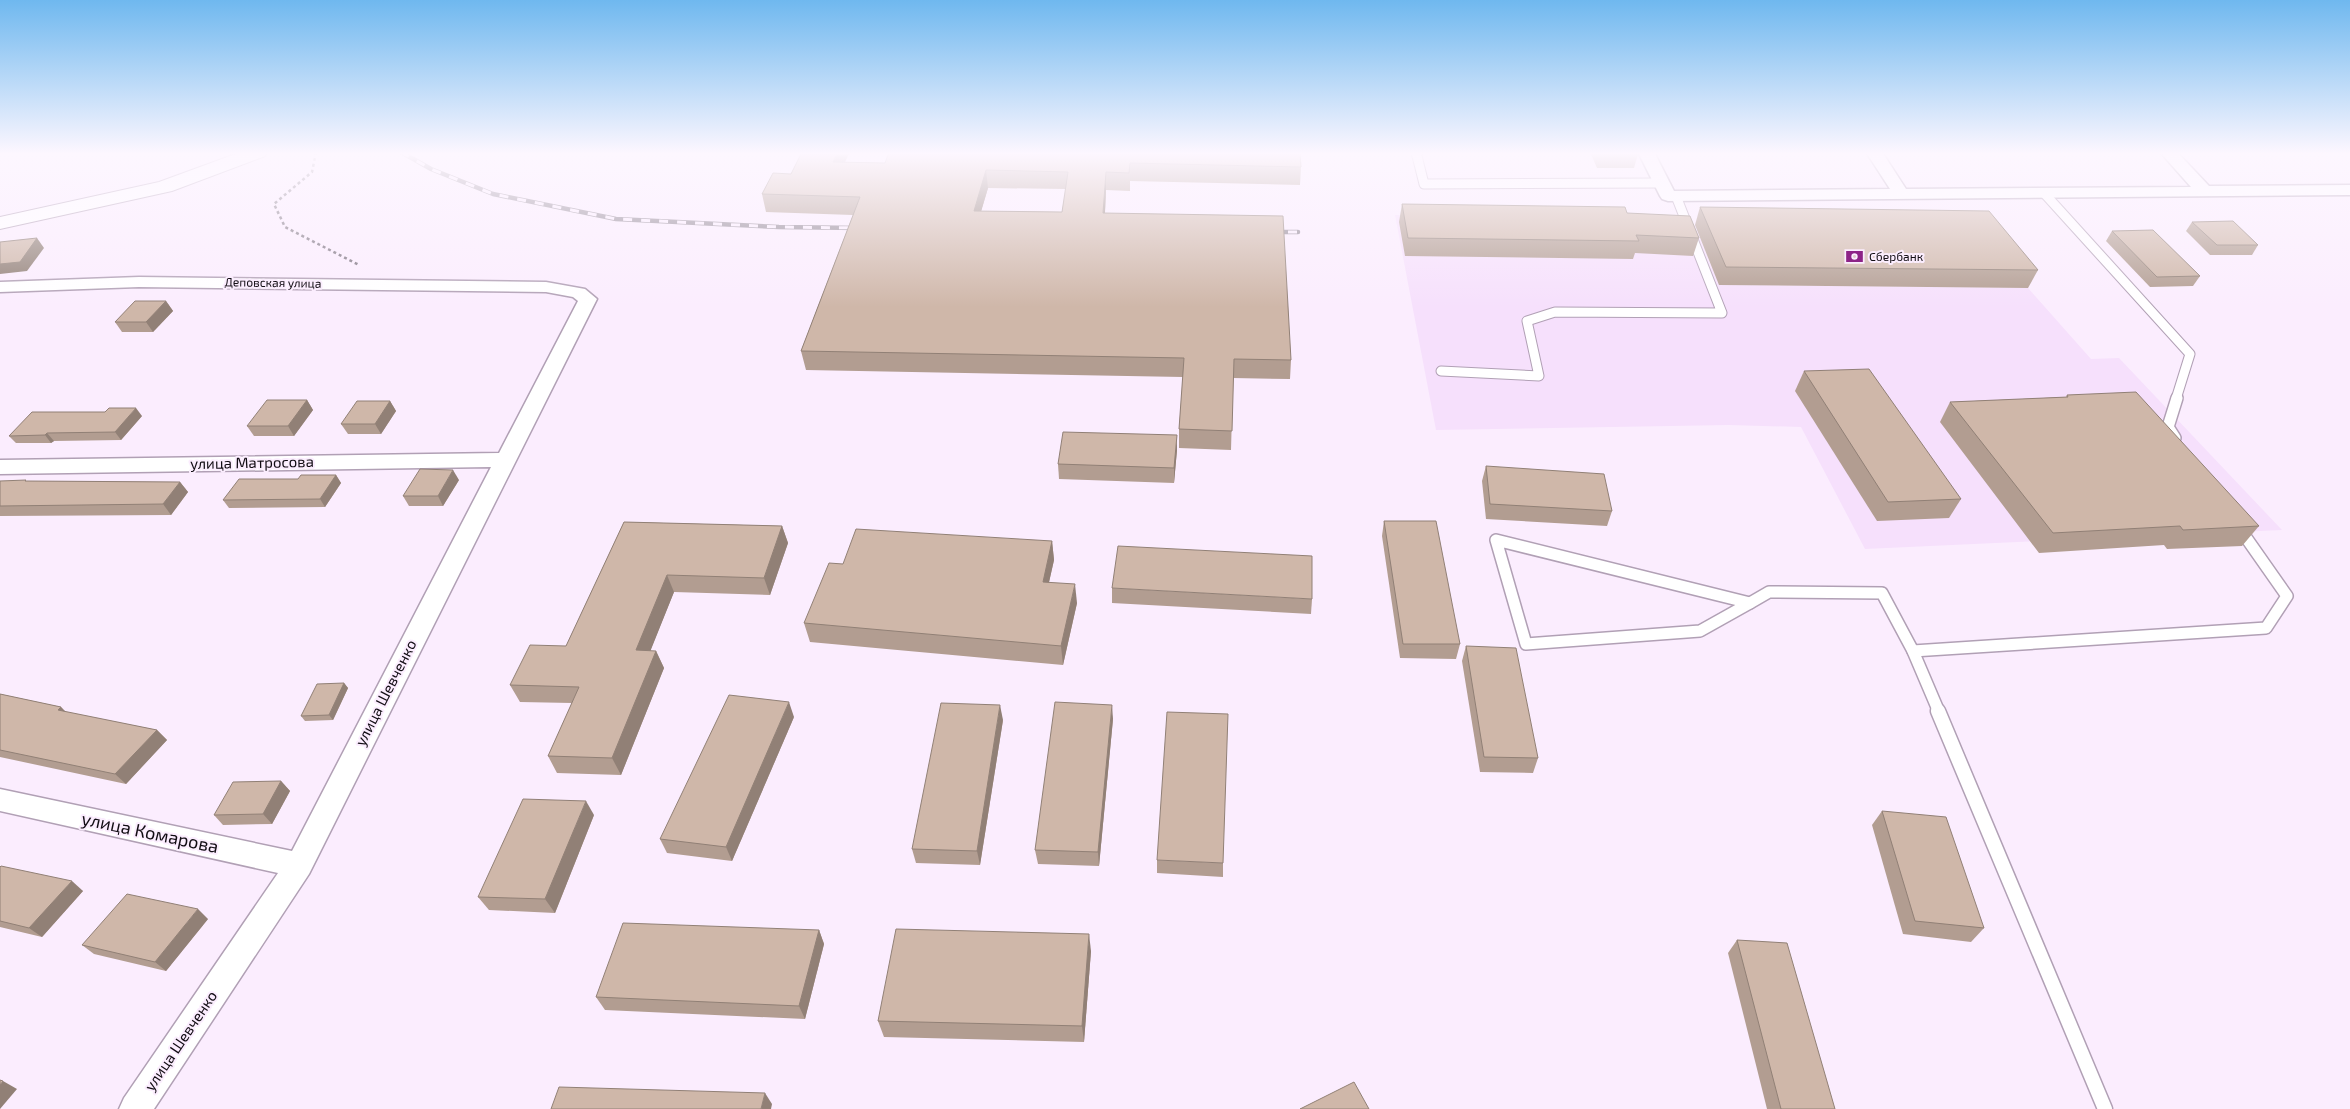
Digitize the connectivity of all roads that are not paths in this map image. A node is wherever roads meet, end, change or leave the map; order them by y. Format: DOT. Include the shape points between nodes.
graph roads {
  1 [pos="88,204"];
  2 [pos="1679,204"];
  3 [pos="2054,204"];
  4 [pos="0,223"];
  5 [pos="0,287"];
  6 [pos="546,287"];
  7 [pos="1441,371"];
  8 [pos="2185,451"];
  9 [pos="504,460"];
  10 [pos="0,467"];
  11 [pos="2236,523"];
  12 [pos="1751,603"];
  13 [pos="1913,651"];
  14 [pos="0,800"];
  15 [pos="299,865"];
  16 [pos="136,1109"];
  17 [pos="2105,1109"];
  1 -- 4 [label="street"];
  2 -- 7 [label="lane" via="1722,314 1555,312 1527,321 1539,376"];
  3 -- 8 [label="lane" via="2190,354 2168,427"];
  5 -- 6 [label="street, Деповская улица" via="139,282"];
  6 -- 9 [label="street, улица Шевченко" via="578,293 588,299"];
  9 -- 10 [label="street, улица Матросова"];
  9 -- 15 [label="street, улица Шевченко"];
  11 -- 13 [label="lane" via="2287,596 2266,628"];
  12 -- 12 [label="lane" via="1700,632 1526,644 1496,540"];
  12 -- 13 [label="lane" via="1769,592 1882,593"];
  13 -- 17 [label="lane"];
  14 -- 15 [label="street, улица Комарова"];
  15 -- 16 [label="street, улица Шевченко"];
}
